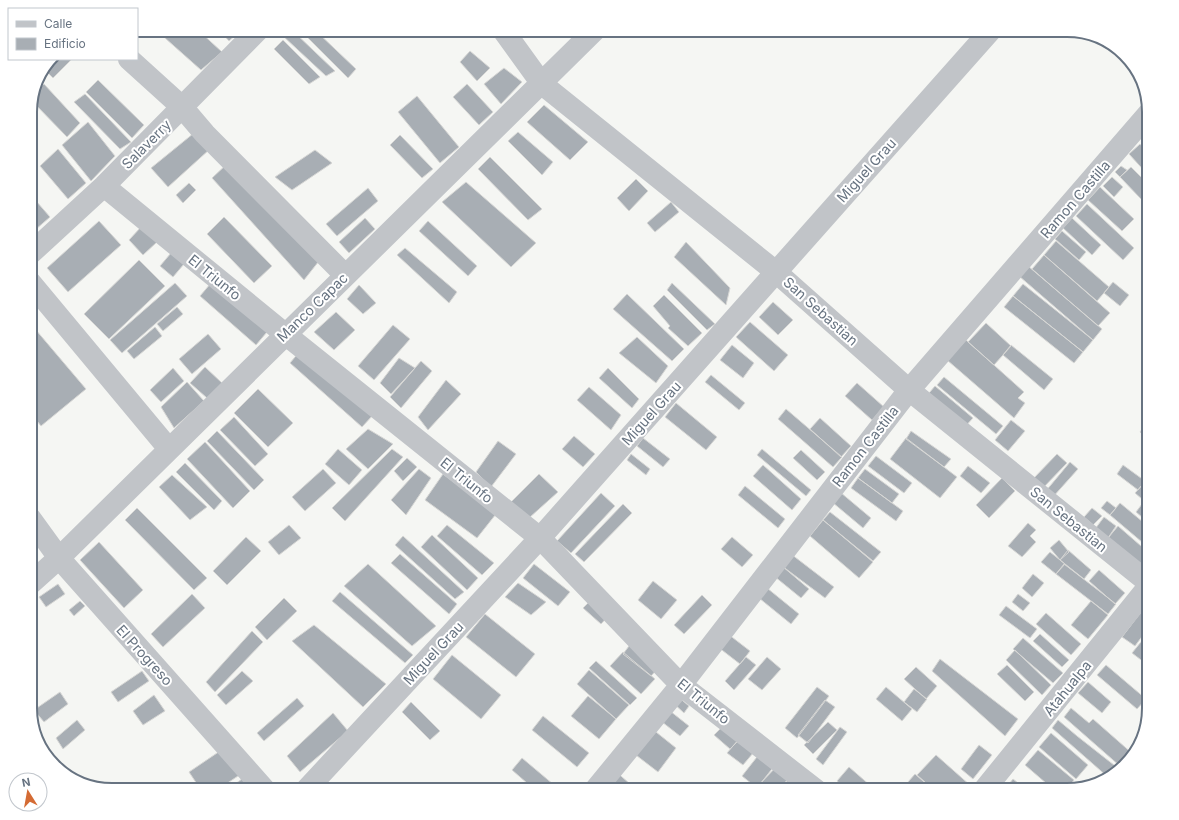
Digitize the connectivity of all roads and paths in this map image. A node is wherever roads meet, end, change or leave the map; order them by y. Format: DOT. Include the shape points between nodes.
graph roads {
  1 [pos="251,37"];
  2 [pos="508,37"];
  3 [pos="588,37"];
  4 [pos="985,37"];
  5 [pos="130,60"];
  6 [pos="542,84"];
  7 [pos="182,107"];
  8 [pos="1142,121"];
  9 [pos="104,186"];
  10 [pos="37,248"];
  11 [pos="776,272"];
  12 [pos="345,275"];
  13 [pos="37,290"];
  14 [pos="285,334"];
  15 [pos="909,390"];
  16 [pos="170,449"];
  17 [pos="37,528"];
  18 [pos="540,538"];
  19 [pos="59,558"];
  20 [pos="37,578"];
  21 [pos="1142,579"];
  22 [pos="1142,594"];
  23 [pos="681,684"];
  24 [pos="259,783"];
  25 [pos="312,783"];
  26 [pos="601,783"];
  27 [pos="807,783"];
  28 [pos="990,783"];
  1 -- 7 [label="street, Salaverry"];
  2 -- 6 [label="street, San Sebastian"];
  3 -- 6 [label="street, Manco Capac"];
  4 -- 11 [label="street, Miguel Grau"];
  5 -- 7 [label="street"];
  6 -- 11 [label="street, San Sebastian"];
  6 -- 12 [label="street, Manco Capac"];
  7 -- 9 [label="street, Salaverry"];
  7 -- 12 [label="street" via="204,134"];
  8 -- 15 [label="street, Ramon Castilla"];
  9 -- 10 [label="street, Salaverry"];
  9 -- 14 [label="street, El Triunfo"];
  11 -- 15 [label="street, San Sebastian"];
  11 -- 18 [label="street, Miguel Grau"];
  12 -- 14 [label="street, Manco Capac"];
  13 -- 16 [label="street"];
  14 -- 16 [label="street, Manco Capac"];
  14 -- 18 [label="street, El Triunfo"];
  15 -- 21 [label="street, San Sebastian"];
  15 -- 23 [label="street, Ramon Castilla"];
  16 -- 19 [label="street, Manco Capac"];
  17 -- 19 [label="street, El Progreso"];
  18 -- 23 [label="street, El Triunfo"];
  18 -- 25 [label="street, Miguel Grau"];
  19 -- 20 [label="street, Manco Capac"];
  19 -- 24 [label="street, El Progreso"];
  22 -- 28 [label="street, Atahualpa"];
  23 -- 26 [label="street, Ramon Castilla"];
  23 -- 27 [label="street, El Triunfo"];
}
